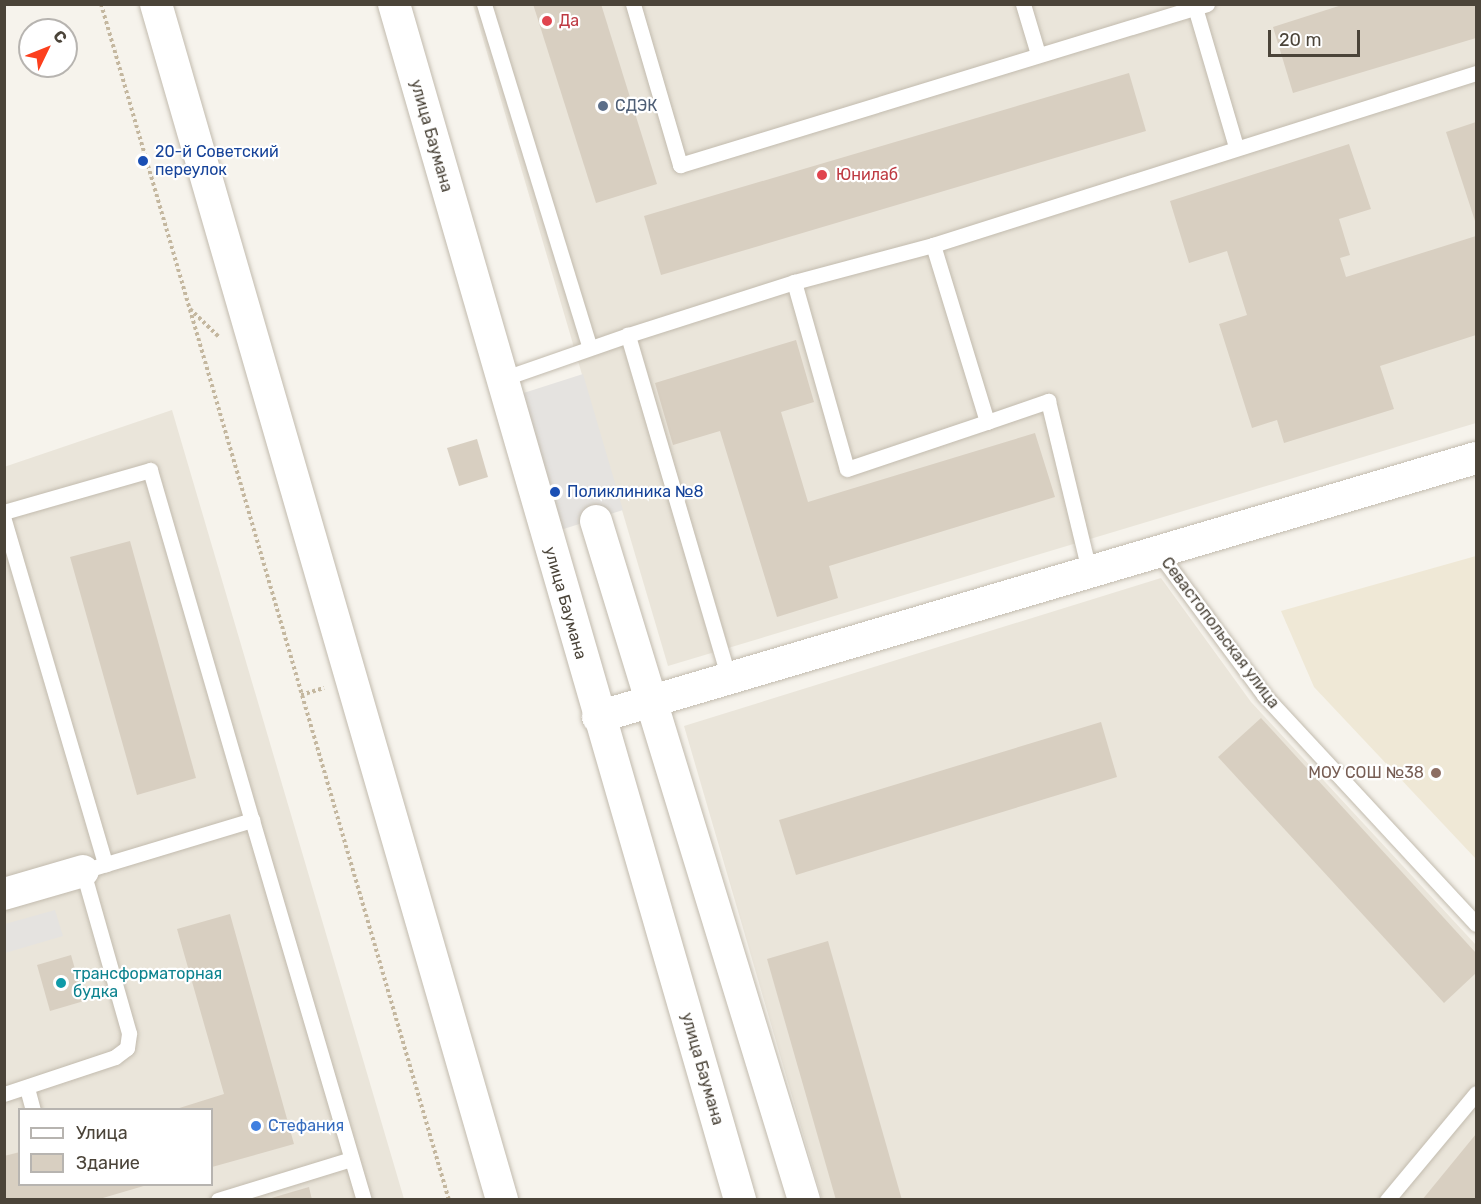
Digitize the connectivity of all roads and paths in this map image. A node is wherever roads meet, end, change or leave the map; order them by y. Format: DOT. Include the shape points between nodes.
graph roads {
  1 [pos="101,4"];
  2 [pos="156,4"];
  3 [pos="394,4"];
  4 [pos="484,4"];
  5 [pos="633,4"];
  6 [pos="1023,4"];
  7 [pos="1198,6"];
  8 [pos="1038,54"];
  9 [pos="1476,73"];
  10 [pos="1236,147"];
  11 [pos="933,245"];
  12 [pos="795,282"];
  13 [pos="628,335"];
  14 [pos="589,345"];
  15 [pos="500,380"];
  16 [pos="987,422"];
  17 [pos="1476,458"];
  18 [pos="4,512"];
  19 [pos="4,520"];
  20 [pos="596,521"];
  21 [pos="1159,553"];
  22 [pos="1090,574"];
  23 [pos="729,679"];
  24 [pos="329,687"];
  25 [pos="301,695"];
  26 [pos="650,702"];
  27 [pos="598,717"];
  28 [pos="252,820"];
  29 [pos="94,868"];
  30 [pos="4,894"];
  31 [pos="1476,924"];
  32 [pos="27,1088"];
  33 [pos="1476,1093"];
  34 [pos="4,1094"];
  35 [pos="32,1108"];
  36 [pos="351,1159"];
  37 [pos="218,1200"];
  38 [pos="364,1200"];
  39 [pos="449,1200"];
  40 [pos="502,1200"];
  41 [pos="740,1200"];
  42 [pos="804,1200"];
  43 [pos="1387,1200"];
  1 -- 25 [label="path"];
  2 -- 40 [label="street"];
  3 -- 15 [label="street, улица Баумана"];
  4 -- 14 [label="lane"];
  5 -- 8 [label="lane" via="680,165"];
  6 -- 8 [label="lane"];
  7 -- 8 [label="lane"];
  7 -- 10 [label="lane"];
  9 -- 10 [label="lane"];
  10 -- 11 [label="lane"];
  11 -- 12 [label="lane"];
  11 -- 16 [label="lane"];
  12 -- 13 [label="lane"];
  12 -- 16 [label="lane" via="847,469"];
  13 -- 14 [label="lane"];
  13 -- 23 [label="lane"];
  14 -- 15 [label="lane"];
  15 -- 27 [label="street, улица Баумана"];
  16 -- 22 [label="lane" via="1048,401"];
  17 -- 21 [label="street"];
  18 -- 28 [label="lane" via="150,470"];
  19 -- 29 [label="lane"];
  20 -- 26 [label="street"];
  21 -- 22 [label="street"];
  21 -- 31 [label="lane, Севастопольская улица" via="1264,695"];
  22 -- 23 [label="street"];
  23 -- 26 [label="street"];
  24 -- 25 [label="path"];
  25 -- 39 [label="path"];
  26 -- 27 [label="street"];
  26 -- 42 [label="street"];
  27 -- 41 [label="street, улица Баумана"];
  28 -- 29 [label="lane"];
  28 -- 36 [label="lane"];
  29 -- 30 [label="street"];
  29 -- 32 [label="lane" via="129,1033 126,1048 115,1057"];
  32 -- 34 [label="lane"];
  32 -- 35 [label="lane"];
  33 -- 43 [label="lane"];
  36 -- 37 [label="lane"];
  36 -- 38 [label="lane"];
}
